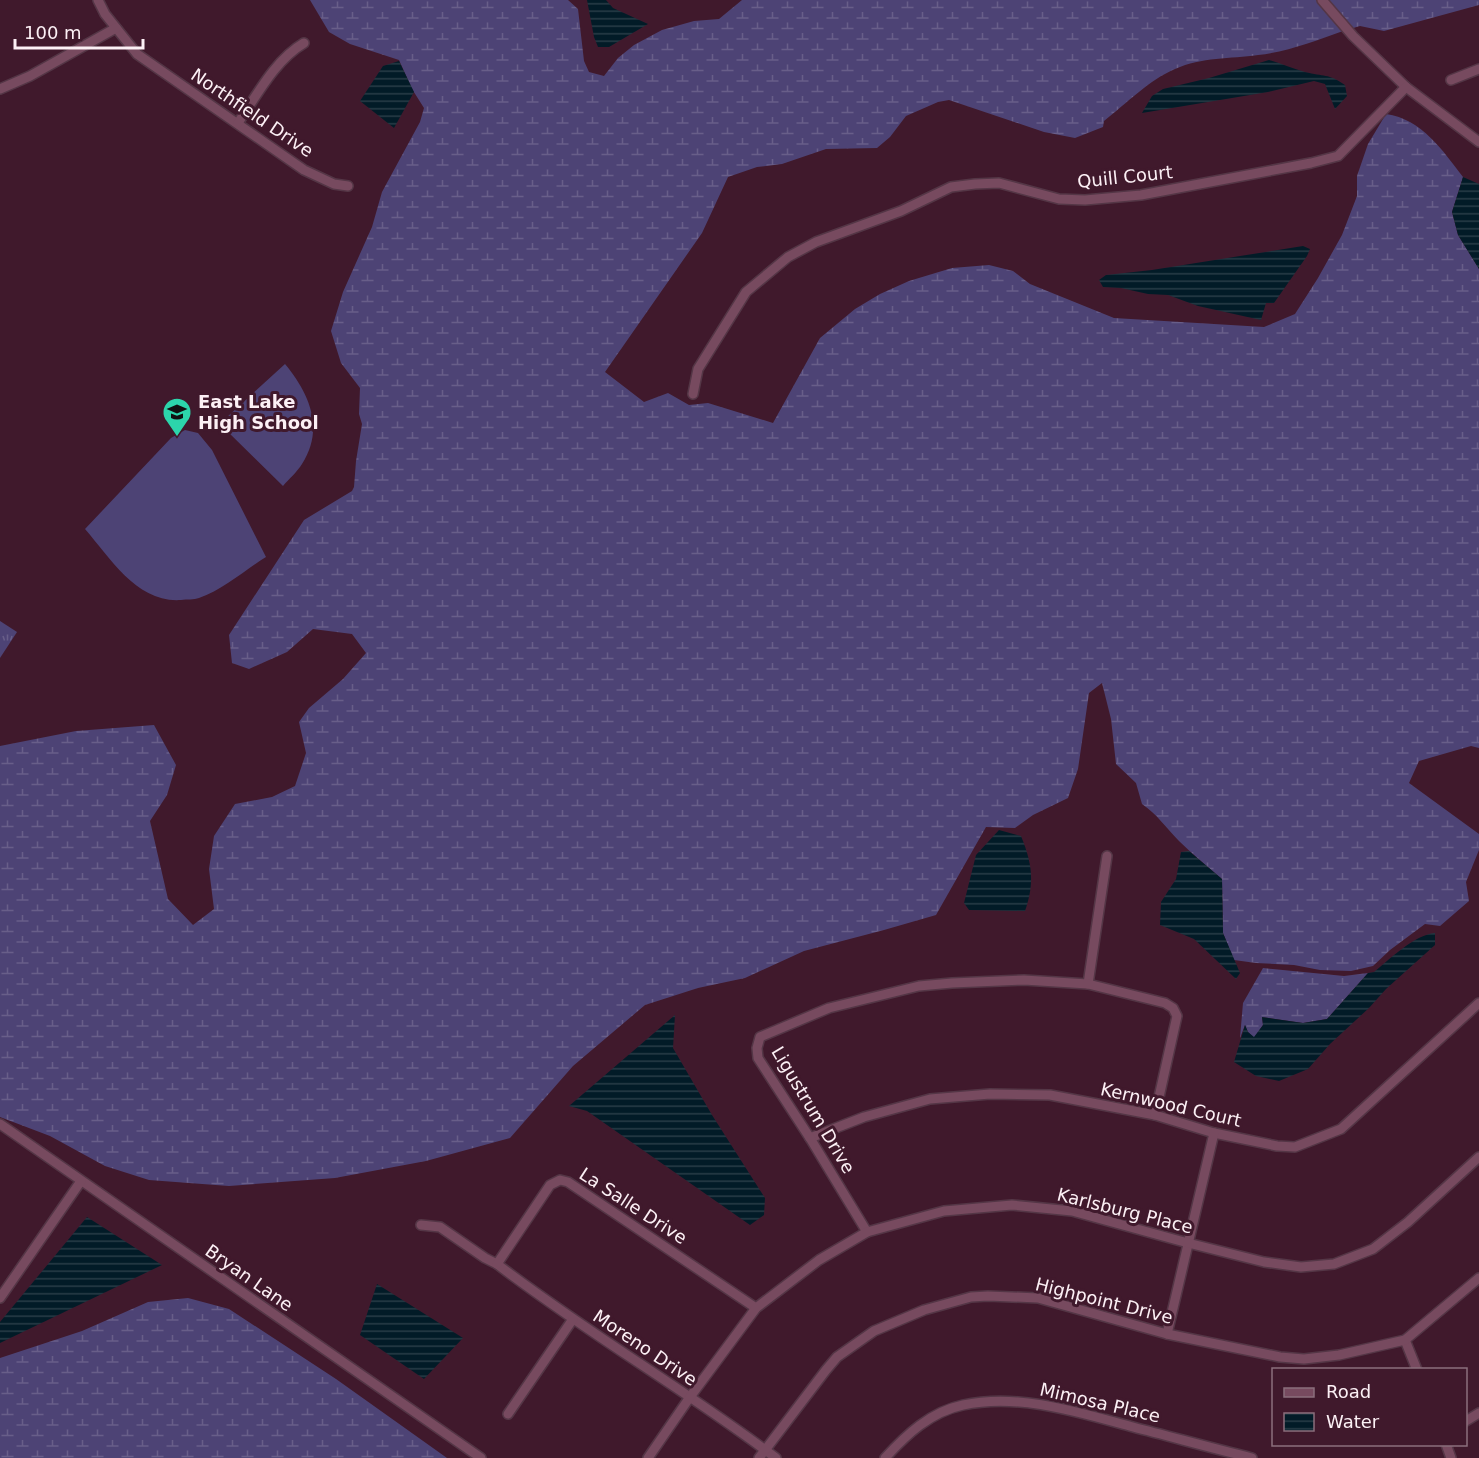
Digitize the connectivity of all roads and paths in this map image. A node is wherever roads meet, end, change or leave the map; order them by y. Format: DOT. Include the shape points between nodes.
graph roads {
  1 [pos="98,0"];
  2 [pos="1322,0"];
  3 [pos="116,28"];
  4 [pos="304,43"];
  5 [pos="1479,69"];
  6 [pos="1451,80"];
  7 [pos="1406,87"];
  8 [pos="0,89"];
  9 [pos="238,123"];
  10 [pos="1479,142"];
  11 [pos="348,186"];
  12 [pos="693,394"];
  13 [pos="1107,856"];
  14 [pos="1088,984"];
  15 [pos="1479,1003"];
  16 [pos="1155,1115"];
  17 [pos="0,1124"];
  18 [pos="1214,1133"];
  19 [pos="810,1137"];
  20 [pos="1479,1157"];
  21 [pos="81,1181"];
  22 [pos="421,1225"];
  23 [pos="867,1232"];
  24 [pos="1188,1243"];
  25 [pos="497,1264"];
  26 [pos="1479,1278"];
  27 [pos="0,1298"];
  28 [pos="756,1308"];
  29 [pos="573,1319"];
  30 [pos="1167,1334"];
  31 [pos="1405,1340"];
  32 [pos="1416,1368"];
  33 [pos="690,1397"];
  34 [pos="508,1414"];
  35 [pos="762,1454"];
  36 [pos="481,1458"];
  37 [pos="648,1458"];
  38 [pos="776,1458"];
  39 [pos="885,1458"];
  40 [pos="1252,1458"];
  1 -- 3 [label="street, Northfield Drive"];
  2 -- 7 [label="street"];
  3 -- 8 [label="street"];
  3 -- 9 [label="street, Northfield Drive" via="137,54"];
  4 -- 9 [label="street" via="280,62"];
  5 -- 6 [label="street"];
  7 -- 10 [label="street"];
  7 -- 12 [label="street, Quill Court" via="1338,156 1141,195 1085,200 1059,199 999,183 951,187 901,211 816,242 788,257 746,292 698,369"];
  9 -- 11 [label="street, Northfield Drive" via="304,170"];
  13 -- 14 [label="street"];
  14 -- 16 [label="street, Ligustrum Drive" via="1173,1008 1177,1016"];
  14 -- 19 [label="street, Ligustrum Drive" via="1024,980 919,986 829,1008 760,1037 758,1058"];
  15 -- 18 [label="street, Kernwood Court" via="1341,1129 1295,1147"];
  16 -- 18 [label="street, Kernwood Court"];
  16 -- 19 [label="street, Kernwood Court" via="1050,1095 990,1094 930,1099"];
  17 -- 21 [label="street, Bryan Lane"];
  18 -- 24 [label="street"];
  19 -- 23 [label="street, Ligustrum Drive"];
  20 -- 24 [label="street, Karlsburg Place" via="1373,1249 1334,1264 1301,1267 1264,1262"];
  21 -- 27 [label="street"];
  21 -- 36 [label="street, Bryan Lane"];
  22 -- 25 [label="street" via="440,1227"];
  23 -- 24 [label="street, Karlsburg Place" via="944,1211 1012,1205 1072,1211"];
  23 -- 28 [label="street, Karlsburg Place" via="819,1260"];
  24 -- 30 [label="street"];
  25 -- 28 [label="street, La Salle Drive" via="550,1185 560,1180"];
  25 -- 29 [label="street, Moreno Drive"];
  26 -- 31 [label="street, Highpoint Drive"];
  28 -- 33 [label="street, Karlsburg Place"];
  29 -- 33 [label="street, Moreno Drive"];
  29 -- 34 [label="street"];
  30 -- 31 [label="street, Highpoint Drive" via="1304,1359"];
  30 -- 35 [label="street, Highpoint Drive" via="1038,1298 971,1297 924,1310 874,1331 837,1357"];
  31 -- 32 [label="street"];
  33 -- 35 [label="street, Moreno Drive"];
  33 -- 37 [label="street, Karlsburg Place"];
  35 -- 38 [label="street, Moreno Drive"];
  39 -- 40 [label="street, Mimosa Place" via="905,1436 935,1416 962,1405 997,1400 1063,1408"];
}
